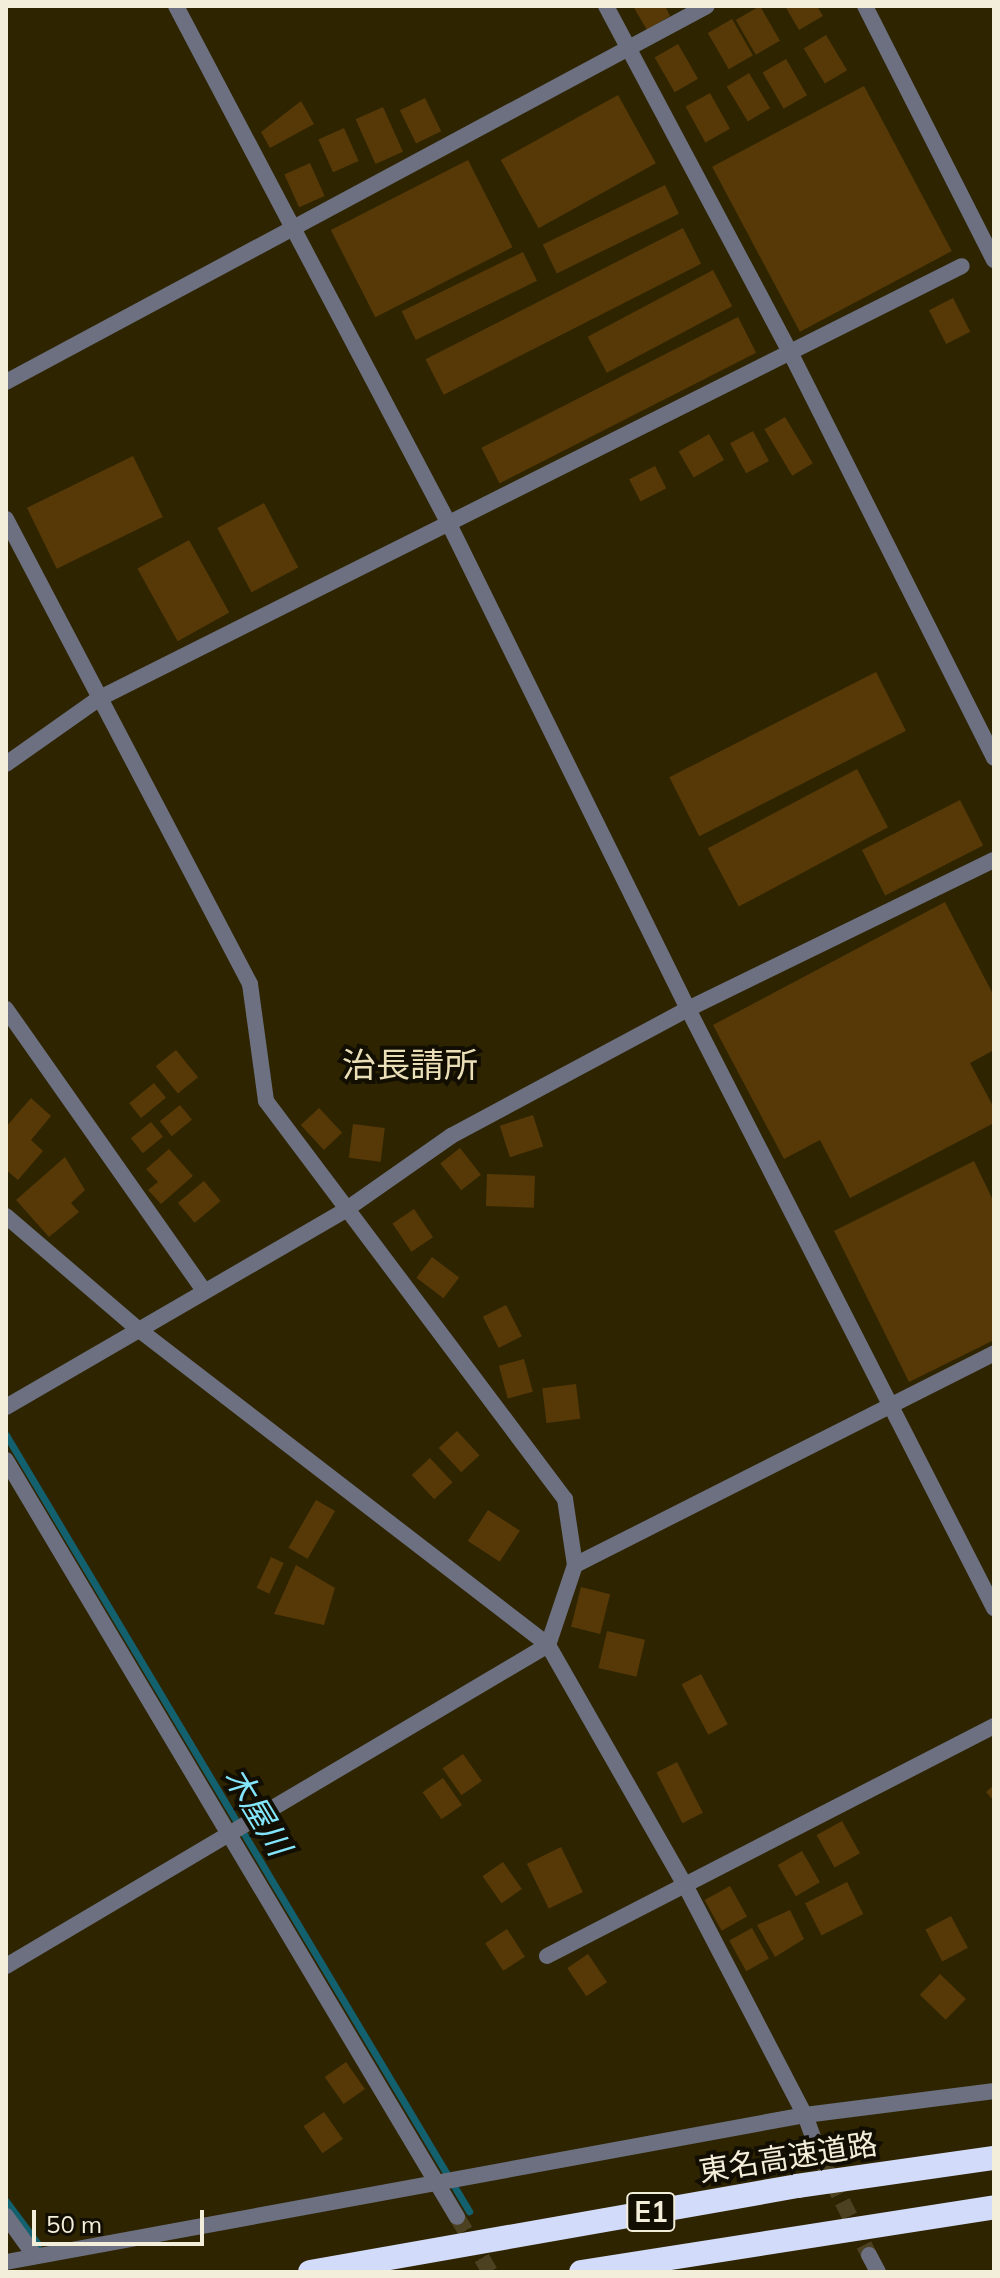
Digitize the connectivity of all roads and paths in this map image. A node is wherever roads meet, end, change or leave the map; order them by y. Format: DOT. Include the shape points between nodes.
graph roads {
  1 [pos="176,6"];
  2 [pos="606,6"];
  3 [pos="707,6"];
  4 [pos="865,6"];
  5 [pos="628,49"];
  6 [pos="295,225"];
  7 [pos="994,260"];
  8 [pos="962,266"];
  9 [pos="791,354"];
  10 [pos="6,382"];
  11 [pos="6,519"];
  12 [pos="449,524"];
  13 [pos="98,699"];
  14 [pos="994,758"];
  15 [pos="6,764"];
  16 [pos="994,860"];
  17 [pos="6,1009"];
  18 [pos="688,1009"];
  19 [pos="344,1211"];
  20 [pos="6,1216"];
  21 [pos="204,1291"];
  22 [pos="138,1329"];
  23 [pos="994,1353"];
  24 [pos="890,1402"];
  25 [pos="6,1407"];
  26 [pos="6,1460"];
  27 [pos="575,1565"];
  28 [pos="994,1608"];
  29 [pos="548,1645"];
  30 [pos="994,1726"];
  31 [pos="233,1828"];
  32 [pos="684,1883"];
  33 [pos="547,1956"];
  34 [pos="6,1966"];
  35 [pos="994,2091"];
  36 [pos="805,2115"];
  37 [pos="994,2158"];
  38 [pos="821,2159"];
  39 [pos="441,2181"];
  40 [pos="994,2207"];
  41 [pos="6,2216"];
  42 [pos="457,2217"];
  43 [pos="869,2255"];
  44 [pos="35,2256"];
  45 [pos="6,2262"];
  46 [pos="310,2272"];
  47 [pos="581,2272"];
  48 [pos="878,2272"];
  1 -- 6 [label="street"];
  2 -- 5 [label="street"];
  3 -- 5 [label="street"];
  4 -- 7 [label="street"];
  5 -- 6 [label="street"];
  5 -- 9 [label="street"];
  6 -- 10 [label="street"];
  6 -- 12 [label="street"];
  8 -- 9 [label="street"];
  9 -- 12 [label="street"];
  9 -- 14 [label="street"];
  11 -- 13 [label="street"];
  12 -- 13 [label="street"];
  12 -- 18 [label="street"];
  13 -- 15 [label="street"];
  13 -- 19 [label="street" via="250,984 266,1101"];
  16 -- 18 [label="street"];
  17 -- 21 [label="street"];
  18 -- 19 [label="street" via="451,1136"];
  18 -- 24 [label="street"];
  19 -- 21 [label="street"];
  19 -- 27 [label="street" via="565,1499"];
  20 -- 22 [label="street"];
  21 -- 22 [label="street"];
  22 -- 25 [label="street"];
  22 -- 29 [label="street"];
  23 -- 24 [label="street"];
  24 -- 27 [label="street"];
  24 -- 28 [label="street"];
  26 -- 31 [label="street"];
  27 -- 29 [label="street"];
  29 -- 31 [label="street"];
  29 -- 32 [label="street"];
  30 -- 32 [label="street"];
  31 -- 34 [label="street"];
  31 -- 39 [label="street"];
  32 -- 33 [label="street"];
  32 -- 36 [label="street"];
  35 -- 36 [label="street"];
  36 -- 38 [label="street"];
  36 -- 39 [label="street"];
  37 -- 46 [label="highway, 東名高速道路 / E1" via="797,2186"];
  39 -- 42 [label="street"];
  39 -- 44 [label="street"];
  40 -- 47 [label="highway, E1"];
  41 -- 44 [label="street"];
  43 -- 48 [label="street"];
  44 -- 45 [label="street"];
}
